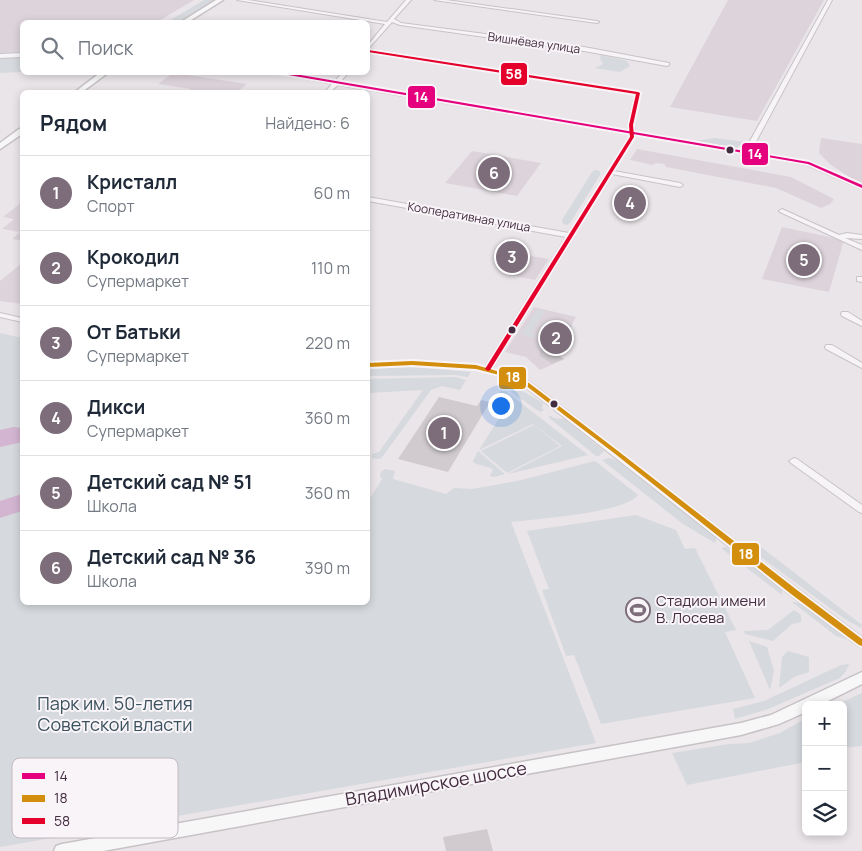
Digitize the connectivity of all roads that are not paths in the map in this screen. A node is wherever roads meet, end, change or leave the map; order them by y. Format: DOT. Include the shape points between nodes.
graph roads {
  1 [pos="220,0"];
  2 [pos="239,0"];
  3 [pos="409,0"];
  4 [pos="436,0"];
  5 [pos="830,0"];
  6 [pos="187,20"];
  7 [pos="362,20"];
  8 [pos="392,20"];
  9 [pos="370,21"];
  10 [pos="597,22"];
  11 [pos="386,24"];
  12 [pos="400,24"];
  13 [pos="370,47"];
  14 [pos="370,50"];
  15 [pos="20,54"];
  16 [pos="0,56"];
  17 [pos="667,64"];
  18 [pos="102,75"];
  19 [pos="289,75"];
  20 [pos="345,75"];
  21 [pos="338,84"];
  22 [pos="81,90"];
  23 [pos="330,90"];
  24 [pos="632,133"];
  25 [pos="20,135"];
  26 [pos="0,147"];
  27 [pos="747,152"];
  28 [pos="611,172"];
  29 [pos="680,185"];
  30 [pos="862,188"];
  31 [pos="370,199"];
  32 [pos="782,211"];
  33 [pos="571,236"];
  34 [pos="838,237"];
  35 [pos="862,237"];
  36 [pos="862,248"];
  37 [pos="845,314"];
  38 [pos="0,316"];
  39 [pos="20,320"];
  40 [pos="862,324"];
  41 [pos="828,347"];
  42 [pos="370,364"];
  43 [pos="862,366"];
  44 [pos="488,369"];
  45 [pos="794,461"];
  46 [pos="862,510"];
  47 [pos="862,643"];
  48 [pos="862,678"];
  49 [pos="814,701"];
  50 [pos="802,707"];
  51 [pos="178,830"];
  52 [pos="134,838"];
  53 [pos="62,851"];
  1 -- 6 [label="main road"];
  2 -- 7 [label="street, Вишнёвая улица"];
  3 -- 8 [label="street"];
  4 -- 10 [label="street"];
  5 -- 27 [label="street"];
  8 -- 11 [label="street"];
  8 -- 12 [label="street, Вишнёвая улица"];
  9 -- 11 [label="street, Вишнёвая улица"];
  11 -- 12 [label="street, Вишнёвая улица"];
  11 -- 13 [label="street"];
  12 -- 17 [label="street, Вишнёвая улица" via="584,49"];
  14 -- 24 [label="street" via="638,93"];
  15 -- 16 [label="street"];
  18 -- 22 [label="main road"];
  19 -- 21 [label="street"];
  20 -- 21 [label="street"];
  21 -- 23 [label="street"];
  21 -- 24 [label="street"];
  24 -- 27 [label="street"];
  24 -- 28 [label="street"];
  25 -- 26 [label="main road"];
  27 -- 30 [label="street" via="809,163"];
  28 -- 29 [label="street"];
  28 -- 33 [label="street"];
  31 -- 33 [label="street, Кооперативная улица"];
  32 -- 34 [label="street"];
  33 -- 44 [label="street"];
  34 -- 35 [label="street"];
  34 -- 36 [label="street"];
  37 -- 40 [label="street"];
  38 -- 39 [label="street"];
  41 -- 43 [label="street"];
  42 -- 44 [label="street" via="459,365"];
  44 -- 47 [label="street" via="519,380 540,393"];
  45 -- 46 [label="street"];
  48 -- 49 [label="main road, Владимирское шоссе"];
  50 -- 51 [label="main road, Владимирское шоссе" via="774,720 741,729"];
  52 -- 53 [label="main road, Владимирское шоссе"];
}
